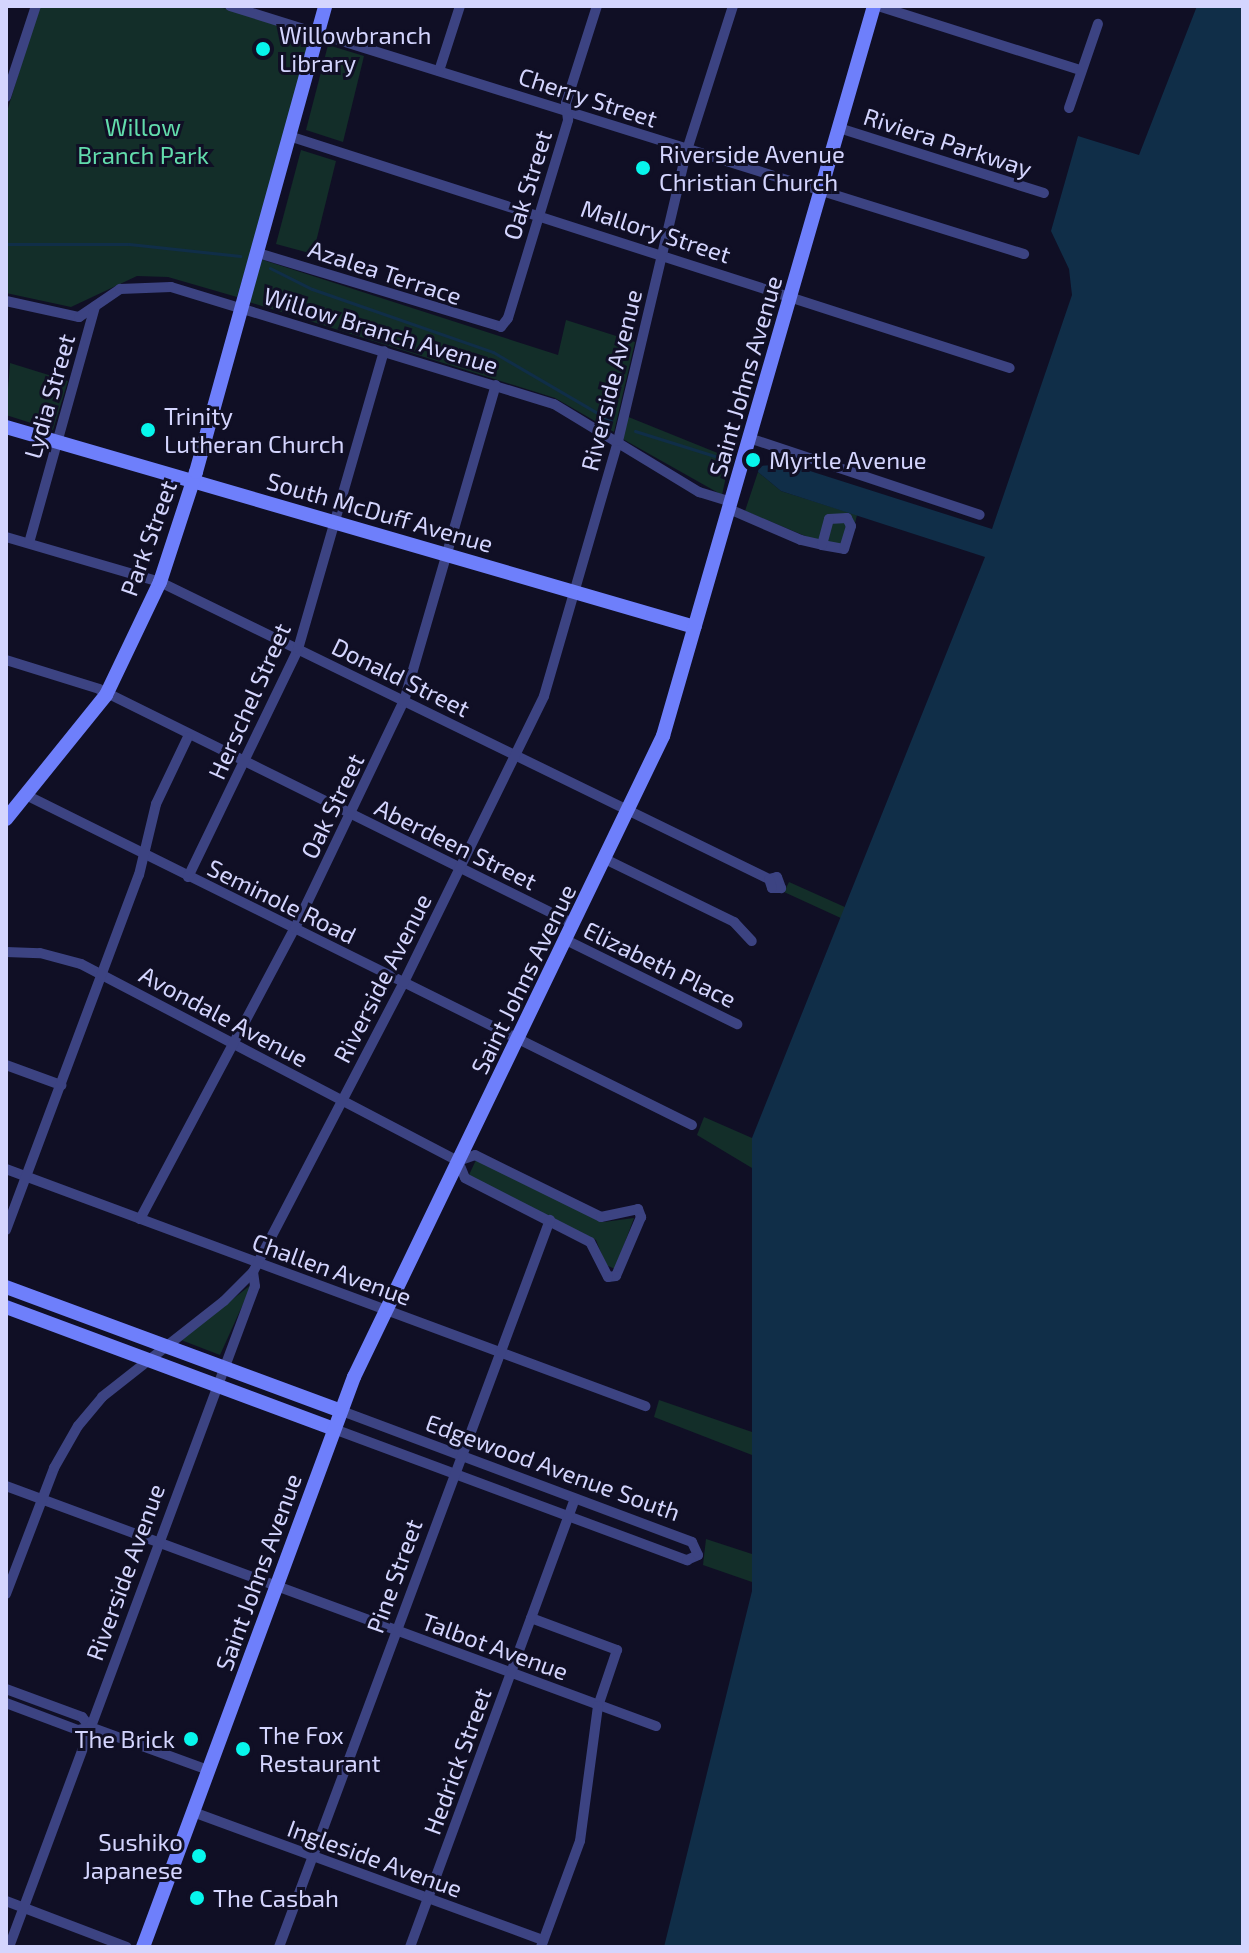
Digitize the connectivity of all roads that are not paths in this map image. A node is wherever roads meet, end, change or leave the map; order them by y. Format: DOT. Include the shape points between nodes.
graph roads {
  1 [pos="36,6"];
  2 [pos="230,6"];
  3 [pos="325,6"];
  4 [pos="460,6"];
  5 [pos="597,6"];
  6 [pos="733,6"];
  7 [pos="876,6"];
  8 [pos="1098,24"];
  9 [pos="316,32"];
  10 [pos="1080,70"];
  11 [pos="439,71"];
  12 [pos="6,97"];
  13 [pos="1069,108"];
  14 [pos="567,111"];
  15 [pos="839,128"];
  16 [pos="289,136"];
  17 [pos="687,150"];
  18 [pos="821,191"];
  19 [pos="1044,193"];
  20 [pos="539,214"];
  21 [pos="258,253"];
  22 [pos="662,253"];
  23 [pos="1024,254"];
  24 [pos="791,295"];
  25 [pos="6,301"];
  26 [pos="95,306"];
  27 [pos="243,308"];
  28 [pos="501,327"];
  29 [pos="384,351"];
  30 [pos="1010,368"];
  31 [pos="496,385"];
  32 [pos="6,427"];
  33 [pos="749,438"];
  34 [pos="618,441"];
  35 [pos="58,442"];
  36 [pos="193,481"];
  37 [pos="730,505"];
  38 [pos="980,515"];
  39 [pos="335,521"];
  40 [pos="6,537"];
  41 [pos="29,543"];
  42 [pos="822,545"];
  43 [pos="448,555"];
  44 [pos="160,582"];
  45 [pos="575,591"];
  46 [pos="695,627"];
  47 [pos="298,649"];
  48 [pos="6,660"];
  49 [pos="106,695"];
  50 [pos="404,701"];
  51 [pos="188,737"];
  52 [pos="517,755"];
  53 [pos="243,762"];
  54 [pos="28,796"];
  55 [pos="629,810"];
  56 [pos="351,814"];
  57 [pos="6,819"];
  58 [pos="144,855"];
  59 [pos="605,859"];
  60 [pos="461,868"];
  61 [pos="188,877"];
  62 [pos="769,879"];
  63 [pos="574,924"];
  64 [pos="295,928"];
  65 [pos="566,940"];
  66 [pos="752,941"];
  67 [pos="6,952"];
  68 [pos="101,975"];
  69 [pos="404,982"];
  70 [pos="737,1024"];
  71 [pos="518,1038"];
  72 [pos="234,1043"];
  73 [pos="6,1065"];
  74 [pos="61,1085"];
  75 [pos="341,1100"];
  76 [pos="692,1125"];
  77 [pos="458,1161"];
  78 [pos="6,1169"];
  79 [pos="26,1177"];
  80 [pos="140,1219"];
  81 [pos="550,1220"];
  82 [pos="6,1230"];
  83 [pos="255,1267"];
  84 [pos="6,1287"];
  85 [pos="6,1307"];
  86 [pos="386,1310"];
  87 [pos="165,1347"];
  88 [pos="500,1352"];
  89 [pos="147,1360"];
  90 [pos="222,1368"];
  91 [pos="217,1385"];
  92 [pos="645,1406"];
  93 [pos="341,1411"];
  94 [pos="334,1429"];
  95 [pos="459,1456"];
  96 [pos="453,1474"];
  97 [pos="6,1486"];
  98 [pos="42,1499"];
  99 [pos="575,1499"];
  100 [pos="569,1516"];
  101 [pos="157,1542"];
  102 [pos="276,1586"];
  103 [pos="6,1594"];
  104 [pos="531,1618"];
  105 [pos="395,1631"];
  106 [pos="510,1674"];
  107 [pos="6,1689"];
  108 [pos="6,1703"];
  109 [pos="598,1706"];
  110 [pos="656,1726"];
  111 [pos="90,1727"];
  112 [pos="208,1770"];
  113 [pos="193,1812"];
  114 [pos="312,1856"];
  115 [pos="428,1899"];
  116 [pos="6,1901"];
  117 [pos="24,1908"];
  118 [pos="542,1944"];
  119 [pos="9,1947"];
  120 [pos="127,1947"];
  121 [pos="143,1947"];
  122 [pos="279,1947"];
  123 [pos="410,1947"];
  1 -- 12 [label="street"];
  2 -- 9 [label="street, Cherry Street"];
  3 -- 9 [label="main road, Park Street"];
  4 -- 11 [label="street"];
  5 -- 14 [label="street, Oak Street"];
  6 -- 17 [label="street, Riverside Avenue"];
  7 -- 10 [label="street"];
  7 -- 15 [label="main road, Saint Johns Avenue"];
  8 -- 10 [label="street"];
  9 -- 11 [label="street, Cherry Street"];
  9 -- 16 [label="main road, Park Street"];
  10 -- 13 [label="street"];
  11 -- 14 [label="street, Cherry Street"];
  14 -- 17 [label="street, Cherry Street"];
  14 -- 20 [label="street, Oak Street"];
  15 -- 18 [label="main road, Saint Johns Avenue"];
  15 -- 19 [label="street, Riviera Parkway"];
  16 -- 20 [label="street, Mallory Street"];
  16 -- 21 [label="main road, Park Street"];
  17 -- 18 [label="street, Cherry Street"];
  17 -- 22 [label="street, Riverside Avenue"];
  18 -- 23 [label="street, Cherry Street"];
  18 -- 24 [label="main road, Saint Johns Avenue"];
  20 -- 22 [label="street, Mallory Street"];
  20 -- 28 [label="street, Oak Street"];
  21 -- 27 [label="main road, Park Street"];
  21 -- 28 [label="street, Azalea Terrace"];
  22 -- 24 [label="street, Mallory Street"];
  22 -- 34 [label="street, Riverside Avenue"];
  24 -- 30 [label="street, Mallory Street"];
  24 -- 33 [label="main road, Saint Johns Avenue"];
  25 -- 26 [label="street, Willow Branch Avenue" via="71,317"];
  26 -- 27 [label="street, Willow Branch Avenue" via="120,289 151,284"];
  26 -- 35 [label="street, Lydia Street"];
  27 -- 29 [label="street, Willow Branch Avenue"];
  27 -- 36 [label="main road, Park Street"];
  29 -- 31 [label="street, Willow Branch Avenue"];
  29 -- 39 [label="street, Herschel Street"];
  31 -- 34 [label="street, Willow Branch Avenue" via="554,404"];
  31 -- 43 [label="street, Oak Street"];
  32 -- 35 [label="main road, South McDuff Avenue"];
  33 -- 37 [label="main road, Saint Johns Avenue"];
  33 -- 38 [label="street"];
  34 -- 37 [label="street, Willow Branch Avenue" via="699,492"];
  34 -- 45 [label="street, Riverside Avenue"];
  35 -- 36 [label="main road, South McDuff Avenue"];
  35 -- 41 [label="street, Lydia Street"];
  36 -- 39 [label="main road, South McDuff Avenue"];
  36 -- 44 [label="main road, Park Street"];
  37 -- 42 [label="street, Willow Branch Avenue"];
  37 -- 46 [label="main road, Saint Johns Avenue"];
  39 -- 43 [label="main road, South McDuff Avenue"];
  39 -- 47 [label="street, Herschel Street"];
  40 -- 41 [label="street, Donald Street"];
  41 -- 44 [label="street, Donald Street"];
  43 -- 45 [label="main road, South McDuff Avenue"];
  43 -- 50 [label="street, Oak Street"];
  44 -- 47 [label="street, Donald Street"];
  44 -- 49 [label="main road, Park Street"];
  45 -- 46 [label="main road, South McDuff Avenue"];
  45 -- 52 [label="street, Riverside Avenue" via="548,684"];
  46 -- 55 [label="main road, Saint Johns Avenue" via="663,736"];
  47 -- 50 [label="street, Donald Street"];
  47 -- 53 [label="street, Herschel Street"];
  48 -- 49 [label="street, Aberdeen Street"];
  49 -- 51 [label="street, Aberdeen Street"];
  49 -- 54 [label="main road, Park Street"];
  50 -- 52 [label="street, Donald Street"];
  50 -- 56 [label="street, Oak Street"];
  51 -- 53 [label="street, Aberdeen Street"];
  51 -- 58 [label="street" via="156,804"];
  52 -- 55 [label="street, Donald Street"];
  52 -- 60 [label="street, Riverside Avenue"];
  53 -- 56 [label="street, Aberdeen Street"];
  53 -- 61 [label="street, Herschel Street"];
  54 -- 57 [label="main road, Park Street"];
  54 -- 58 [label="street, Seminole Road"];
  55 -- 59 [label="main road, Saint Johns Avenue"];
  55 -- 62 [label="street, Donald Street"];
  56 -- 60 [label="street, Aberdeen Street"];
  56 -- 64 [label="street, Oak Street"];
  58 -- 61 [label="street, Seminole Road"];
  58 -- 68 [label="street"];
  59 -- 63 [label="main road, Saint Johns Avenue"];
  59 -- 66 [label="street" via="734,922"];
  60 -- 63 [label="street, Aberdeen Street"];
  60 -- 69 [label="street, Riverside Avenue"];
  61 -- 64 [label="street, Seminole Road"];
  63 -- 65 [label="main road, Saint Johns Avenue"];
  64 -- 69 [label="street, Seminole Road"];
  64 -- 72 [label="street, Oak Street"];
  65 -- 70 [label="street, Elizabeth Place"];
  65 -- 71 [label="main road, Saint Johns Avenue"];
  67 -- 68 [label="street, Avondale Avenue" via="48,954"];
  68 -- 72 [label="street, Avondale Avenue"];
  68 -- 74 [label="street"];
  69 -- 71 [label="street, Seminole Road"];
  69 -- 75 [label="street, Riverside Avenue"];
  71 -- 76 [label="street, Seminole Road"];
  71 -- 77 [label="main road, Saint Johns Avenue"];
  72 -- 75 [label="street, Avondale Avenue"];
  72 -- 80 [label="street, Oak Street"];
  73 -- 74 [label="street"];
  74 -- 79 [label="street"];
  75 -- 77 [label="street, Avondale Avenue"];
  75 -- 83 [label="street, Riverside Avenue"];
  77 -- 81 [label="street" via="465,1178"];
  77 -- 81 [label="street" via="475,1155 601,1217 638,1209 641,1217 624,1265 608,1277 590,1242"];
  77 -- 86 [label="main road, Saint Johns Avenue"];
  78 -- 79 [label="street, Challen Avenue"];
  79 -- 80 [label="street, Challen Avenue"];
  79 -- 82 [label="street"];
  80 -- 83 [label="street, Challen Avenue"];
  81 -- 88 [label="street, Pine Street"];
  83 -- 86 [label="street, Challen Avenue"];
  83 -- 87 [label="street"];
  83 -- 90 [label="street, Riverside Avenue" via="255,1286"];
  84 -- 87 [label="main road, Edgewood Avenue South"];
  85 -- 89 [label="main road, Edgewood Avenue South"];
  86 -- 88 [label="street, Challen Avenue"];
  86 -- 93 [label="main road, Saint Johns Avenue"];
  87 -- 89 [label="street"];
  87 -- 90 [label="main road, Edgewood Avenue South"];
  88 -- 92 [label="street, Challen Avenue"];
  88 -- 95 [label="street, Pine Street"];
  89 -- 91 [label="main road, Edgewood Avenue South"];
  89 -- 98 [label="street" via="102,1397 78,1426"];
  90 -- 91 [label="street, Riverside Avenue"];
  90 -- 93 [label="main road, Edgewood Avenue South"];
  91 -- 94 [label="main road, Edgewood Avenue South"];
  91 -- 101 [label="street, Riverside Avenue"];
  93 -- 94 [label="main road, Saint Johns Avenue"];
  93 -- 95 [label="street, Edgewood Avenue South"];
  94 -- 96 [label="street, Edgewood Avenue South"];
  94 -- 102 [label="main road, Saint Johns Avenue"];
  95 -- 96 [label="street, Pine Street"];
  95 -- 99 [label="street, Edgewood Avenue South"];
  96 -- 100 [label="street, Edgewood Avenue South"];
  96 -- 105 [label="street, Pine Street"];
  97 -- 98 [label="street, Talbot Avenue"];
  98 -- 101 [label="street, Talbot Avenue"];
  98 -- 103 [label="street"];
  99 -- 100 [label="street, Hedrick Street"];
  99 -- 100 [label="street, Edgewood Avenue South" via="692,1542 698,1555 687,1560"];
  100 -- 104 [label="street, Hedrick Street"];
  101 -- 102 [label="street, Talbot Avenue"];
  101 -- 111 [label="street, Riverside Avenue"];
  102 -- 105 [label="street, Talbot Avenue"];
  102 -- 112 [label="main road, Saint Johns Avenue"];
  104 -- 106 [label="street, Hedrick Street"];
  104 -- 109 [label="street" via="617,1650"];
  105 -- 106 [label="street, Talbot Avenue"];
  105 -- 114 [label="street, Pine Street"];
  106 -- 109 [label="street, Talbot Avenue"];
  106 -- 115 [label="street, Hedrick Street"];
  107 -- 111 [label="street" via="82,1717"];
  108 -- 111 [label="street" via="78,1730"];
  109 -- 110 [label="street, Talbot Avenue"];
  109 -- 118 [label="street" via="580,1841"];
  111 -- 112 [label="street"];
  111 -- 117 [label="street, Riverside Avenue"];
  112 -- 113 [label="main road, Saint Johns Avenue"];
  113 -- 114 [label="street, Ingleside Avenue"];
  113 -- 121 [label="main road, Saint Johns Avenue"];
  114 -- 115 [label="street, Ingleside Avenue"];
  114 -- 122 [label="street, Pine Street"];
  115 -- 118 [label="street, Ingleside Avenue"];
  115 -- 123 [label="street, Hedrick Street"];
  116 -- 117 [label="street"];
  117 -- 119 [label="street, Riverside Avenue"];
  117 -- 120 [label="street"];
}
